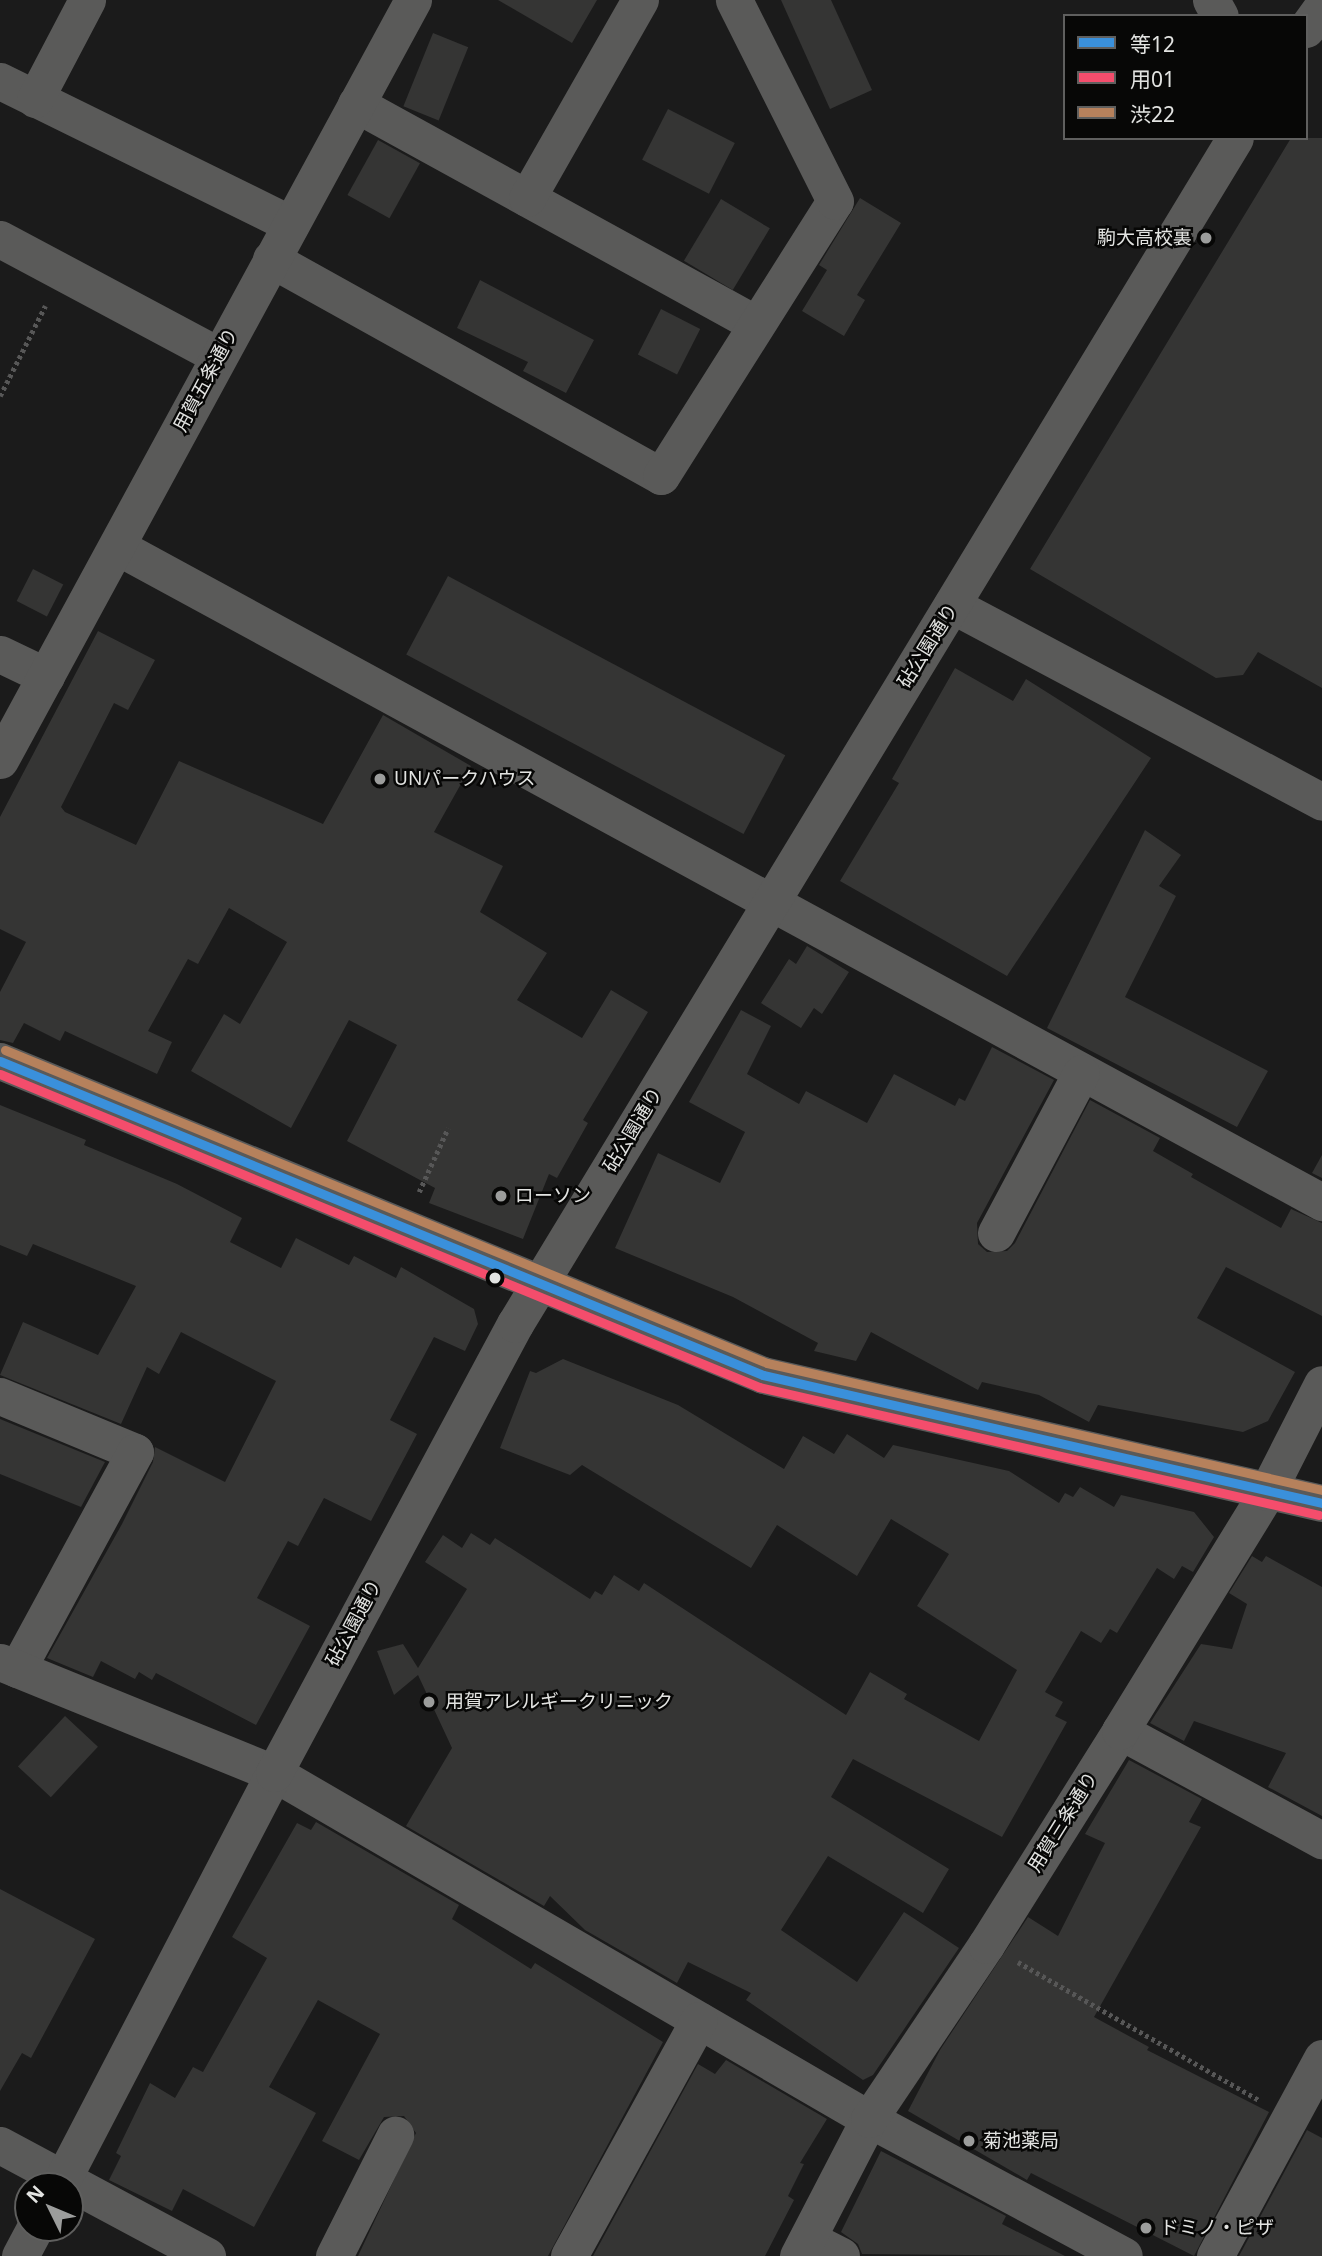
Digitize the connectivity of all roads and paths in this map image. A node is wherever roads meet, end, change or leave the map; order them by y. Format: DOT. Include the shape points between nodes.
graph roads {
  1 [pos="87,0"];
  2 [pos="413,0"];
  3 [pos="640,0"];
  4 [pos="734,0"];
  5 [pos="1322,7"];
  6 [pos="1308,26"];
  7 [pos="0,81"];
  8 [pos="35,99"];
  9 [pos="356,104"];
  10 [pos="1234,140"];
  11 [pos="527,198"];
  12 [pos="291,224"];
  13 [pos="0,239"];
  14 [pos="271,259"];
  15 [pos="63,272"];
  16 [pos="755,323"];
  17 [pos="219,356"];
  18 [pos="0,396"];
  19 [pos="118,547"];
  20 [pos="952,605"];
  21 [pos="0,654"];
  22 [pos="46,676"];
  23 [pos="0,760"];
  24 [pos="1322,802"];
  25 [pos="771,902"];
  26 [pos="0,1060"];
  27 [pos="1081,1073"];
  28 [pos="448,1128"];
  29 [pos="1322,1202"];
  30 [pos="402,1228"];
  31 [pos="996,1233"];
  32 [pos="539,1285"];
  33 [pos="1322,1384"];
  34 [pos="0,1395"];
  35 [pos="1267,1492"];
  36 [pos="1322,1503"];
  37 [pos="8,1665"];
  38 [pos="1120,1731"];
  39 [pos="274,1773"];
  40 [pos="1322,1840"];
  41 [pos="986,1945"];
  42 [pos="699,2020"];
  43 [pos="1322,2058"];
  44 [pos="1290,2118"];
  45 [pos="869,2119"];
  46 [pos="395,2135"];
  47 [pos="0,2145"];
  48 [pos="45,2172"];
  49 [pos="66,2172"];
  50 [pos="84,2194"];
  51 [pos="803,2247"];
  52 [pos="207,2256"];
  53 [pos="334,2256"];
  54 [pos="569,2256"];
  55 [pos="841,2256"];
  56 [pos="1125,2256"];
  57 [pos="1215,2256"];
  1 -- 8 [label="street"];
  2 -- 9 [label="street, 用賀五条通り"];
  3 -- 11 [label="street"];
  4 -- 16 [label="street" via="835,201"];
  5 -- 6 [label="street"];
  7 -- 8 [label="street"];
  8 -- 12 [label="street"];
  9 -- 11 [label="street"];
  9 -- 12 [label="street, 用賀五条通り"];
  10 -- 20 [label="street, 砧公園通り"];
  11 -- 16 [label="street"];
  12 -- 14 [label="street, 用賀五条通り"];
  13 -- 15 [label="street"];
  14 -- 16 [label="street" via="661,476"];
  14 -- 17 [label="street, 用賀五条通り"];
  15 -- 17 [label="street"];
  15 -- 18 [label="path"];
  17 -- 19 [label="street, 用賀五条通り"];
  19 -- 22 [label="street, 用賀五条通り"];
  19 -- 25 [label="street"];
  20 -- 24 [label="street"];
  20 -- 25 [label="street, 砧公園通り"];
  21 -- 22 [label="street"];
  22 -- 23 [label="street, 用賀五条通り"];
  25 -- 27 [label="street"];
  25 -- 32 [label="street, 砧公園通り"];
  26 -- 30 [label="street"];
  27 -- 29 [label="street"];
  27 -- 31 [label="street"];
  28 -- 30 [label="path"];
  30 -- 32 [label="street"];
  32 -- 35 [label="street" via="763,1375"];
  32 -- 39 [label="street, 砧公園通り"];
  33 -- 35 [label="street, 用賀三条通り"];
  34 -- 37 [label="street" via="135,1451"];
  35 -- 36 [label="street"];
  35 -- 38 [label="street, 用賀三条通り"];
  37 -- 39 [label="street"];
  38 -- 40 [label="street"];
  38 -- 41 [label="street, 用賀三条通り"];
  39 -- 42 [label="street"];
  39 -- 49 [label="street, 砧公園通り"];
  41 -- 44 [label="path"];
  41 -- 45 [label="street, 用賀三条通り"];
  42 -- 45 [label="street"];
  42 -- 54 [label="street"];
  43 -- 44 [label="street"];
  44 -- 57 [label="street"];
  45 -- 51 [label="street, 用賀三条通り"];
  45 -- 56 [label="street"];
  46 -- 53 [label="street"];
  47 -- 48 [label="street"];
  50 -- 52 [label="street"];
  51 -- 55 [label="street"];
}
